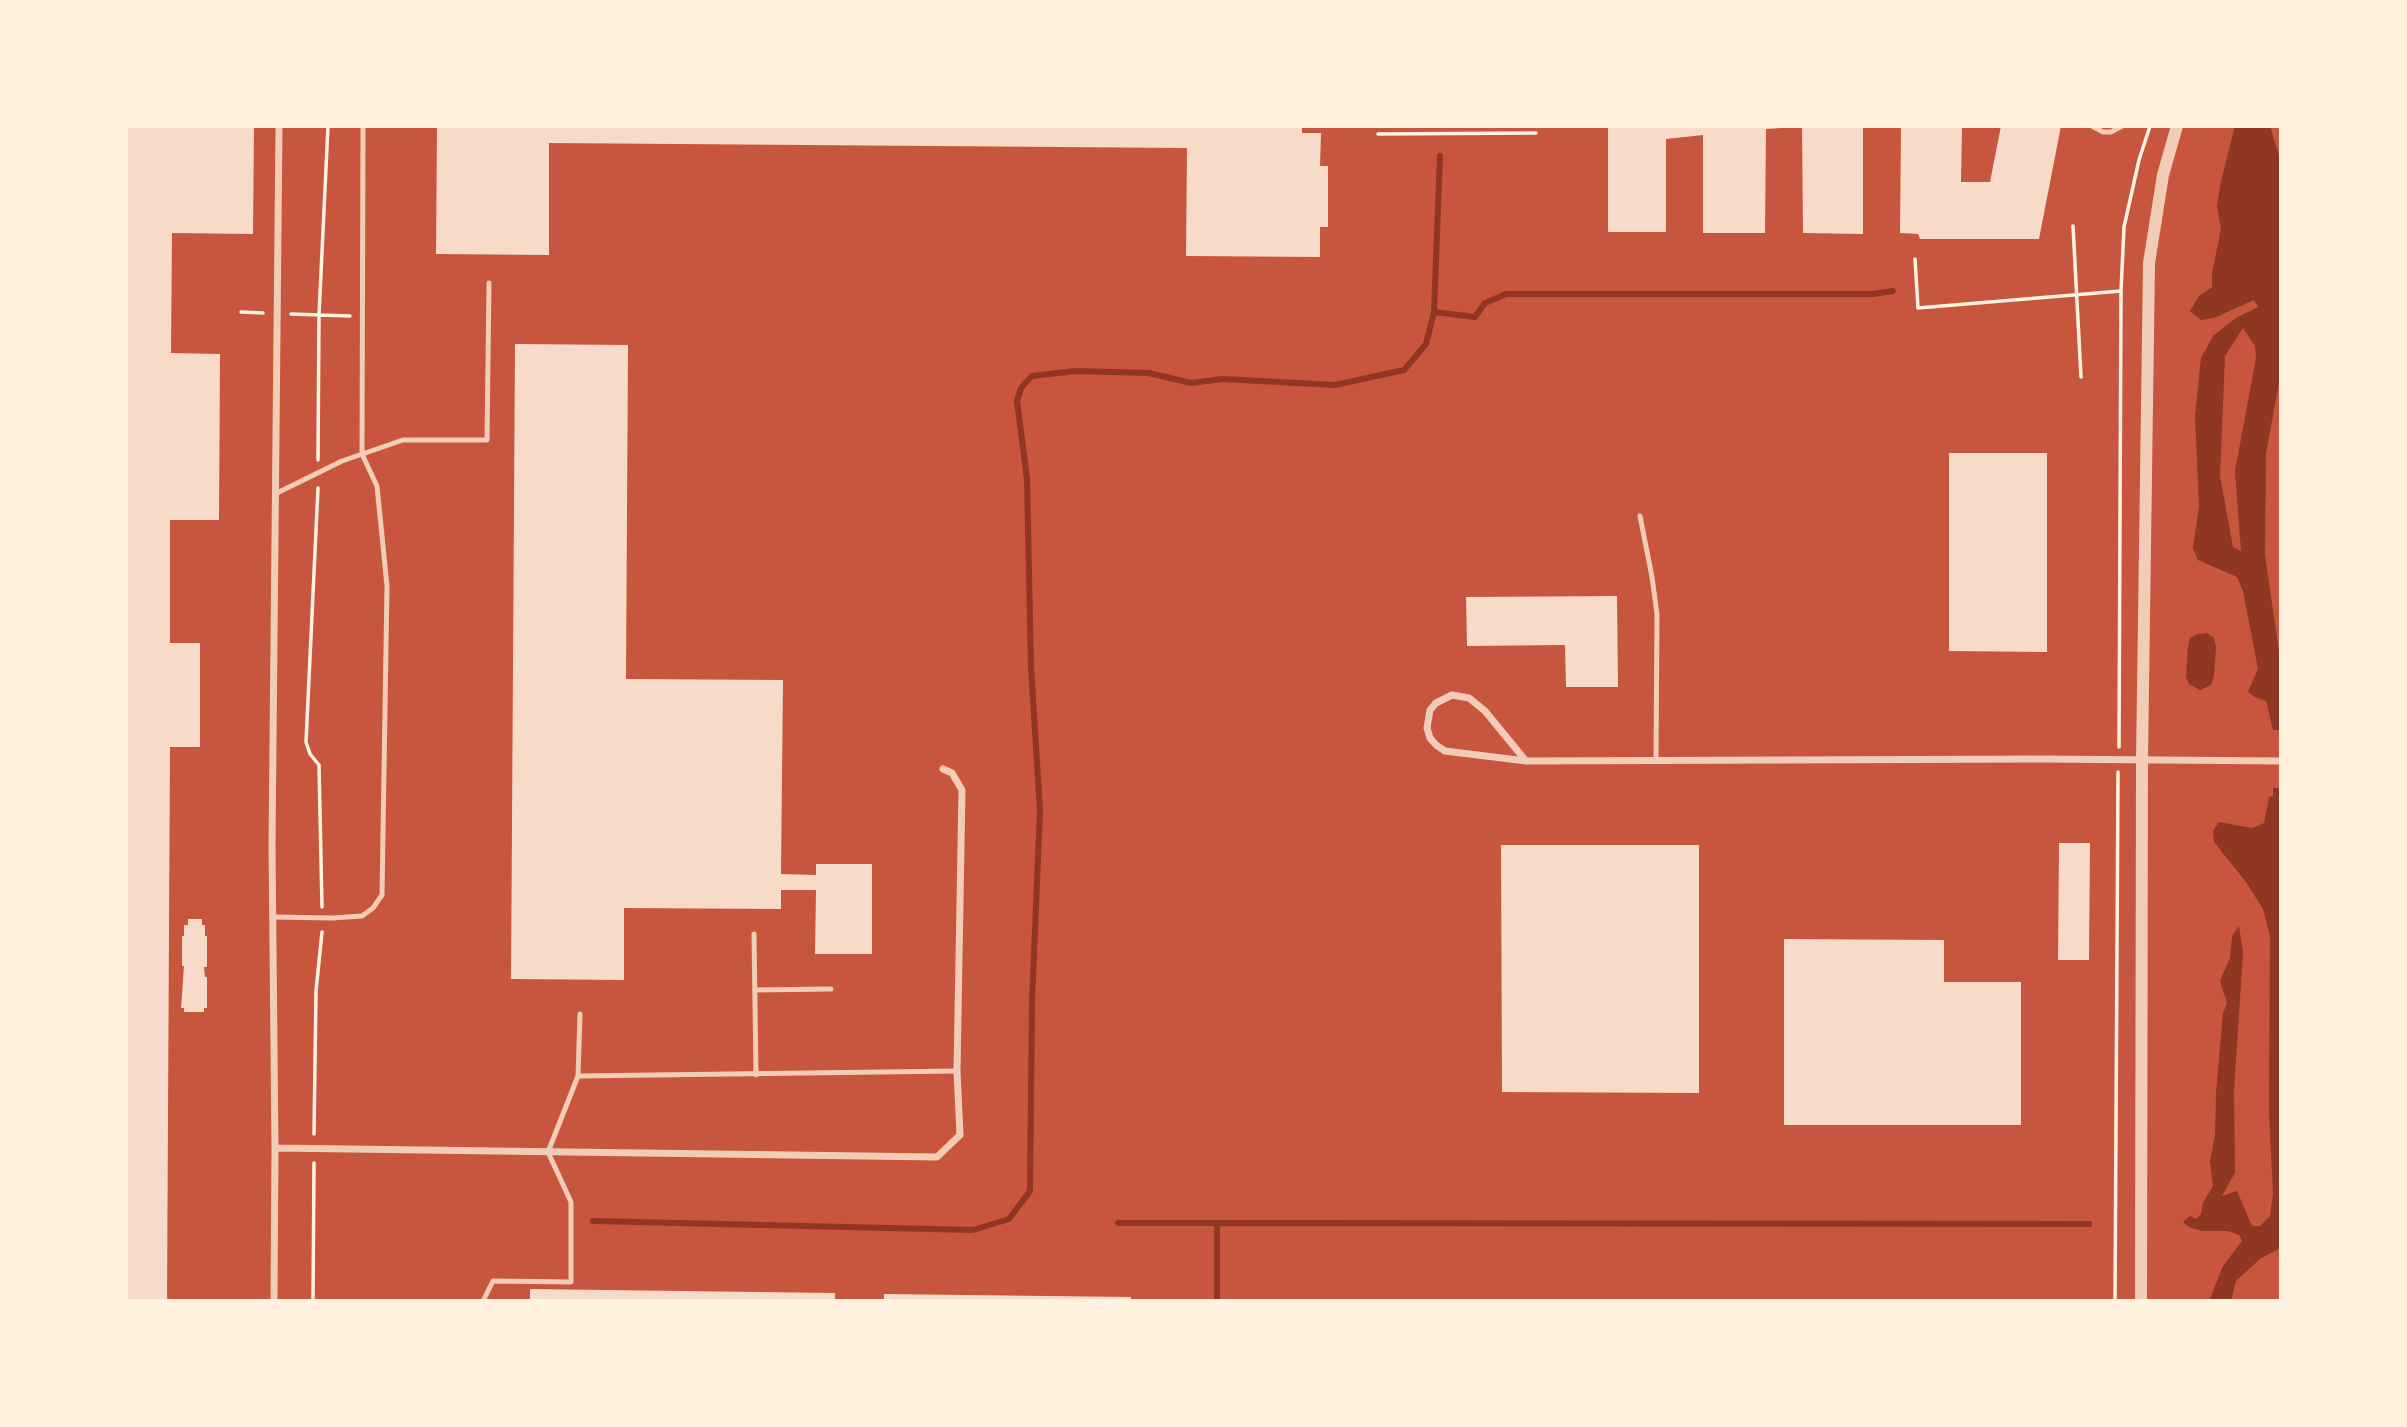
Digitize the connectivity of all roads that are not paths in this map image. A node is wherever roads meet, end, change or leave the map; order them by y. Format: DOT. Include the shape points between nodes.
graph roads {
  1 [pos="279,126"];
  2 [pos="363,126"];
  3 [pos="2092,126"];
  4 [pos="2122,126"];
  5 [pos="2177,126"];
  6 [pos="489,283"];
  7 [pos="362,454"];
  8 [pos="275,494"];
  9 [pos="1640,516"];
  10 [pos="1656,759"];
  11 [pos="2142,759"];
  12 [pos="1526,761"];
  13 [pos="2281,761"];
  14 [pos="943,769"];
  15 [pos="272,917"];
  16 [pos="754,934"];
  17 [pos="831,989"];
  18 [pos="755,990"];
  19 [pos="580,1014"];
  20 [pos="957,1072"];
  21 [pos="756,1075"];
  22 [pos="578,1076"];
  23 [pos="275,1148"];
  24 [pos="548,1152"];
  25 [pos="274,1301"];
  26 [pos="483,1301"];
  27 [pos="2141,1301"];
  1 -- 8 [label="street"];
  2 -- 7 [label="lane"];
  3 -- 4 [label="lane" via="2103,132"];
  5 -- 11 [label="street" via="2163,175 2149,263"];
  6 -- 7 [label="lane" via="487,440 403,440"];
  7 -- 8 [label="lane"];
  7 -- 15 [label="lane" via="377,486 387,586 382,895 362,916"];
  8 -- 15 [label="street"];
  9 -- 10 [label="lane" via="1657,614"];
  10 -- 11 [label="street"];
  10 -- 12 [label="street"];
  11 -- 13 [label="street"];
  11 -- 27 [label="street"];
  12 -- 12 [label="street" via="1469,698 1452,695 1430,710 1430,738 1445,751"];
  14 -- 20 [label="street" via="962,790"];
  15 -- 23 [label="street"];
  16 -- 18 [label="lane"];
  17 -- 18 [label="lane"];
  18 -- 21 [label="lane"];
  19 -- 22 [label="lane"];
  20 -- 21 [label="lane"];
  20 -- 24 [label="street" via="960,1135 937,1157"];
  21 -- 22 [label="lane"];
  22 -- 24 [label="lane"];
  23 -- 24 [label="street"];
  23 -- 25 [label="street"];
  24 -- 26 [label="lane" via="571,1202 571,1282 493,1281"];
}
